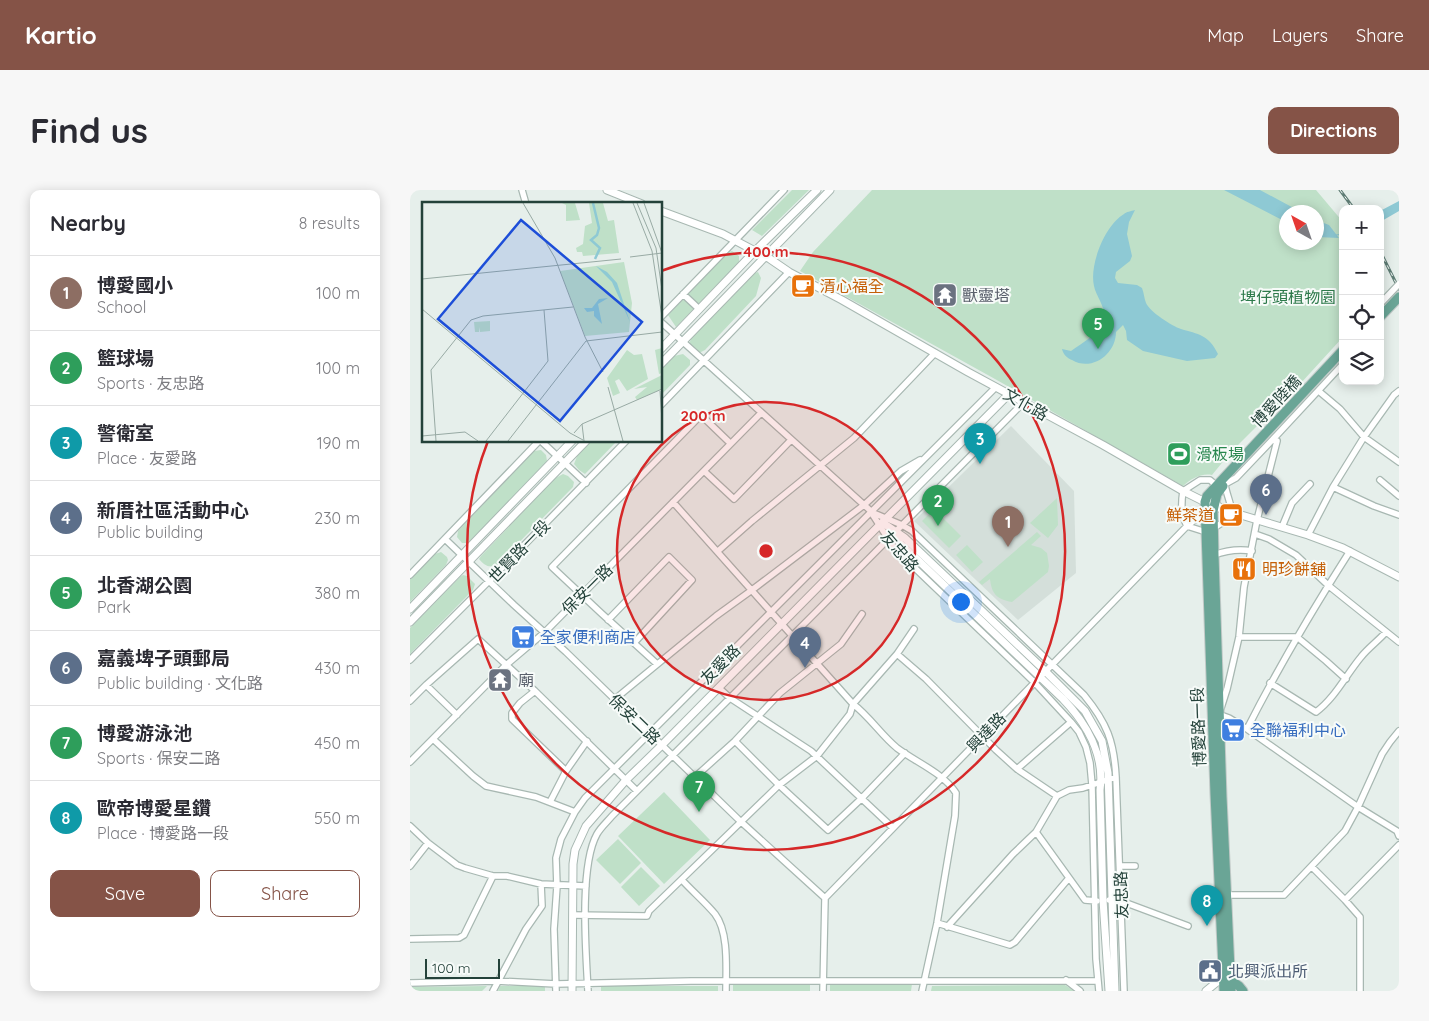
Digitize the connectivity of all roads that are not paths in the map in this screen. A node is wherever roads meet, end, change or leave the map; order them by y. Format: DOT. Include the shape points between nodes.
graph roads {
  1 [pos="607,190"];
  2 [pos="784,190"];
  3 [pos="818,190"];
  4 [pos="830,190"];
  5 [pos="637,202"];
  6 [pos="662,211"];
  7 [pos="736,241"];
  8 [pos="755,252"];
  9 [pos="765,257"];
  10 [pos="789,272"];
  11 [pos="1399,284"];
  12 [pos="1399,289"];
  13 [pos="683,294"];
  14 [pos="1399,297"];
  15 [pos="1384,300"];
  16 [pos="1399,302"];
  17 [pos="1384,306"];
  18 [pos="699,309"];
  19 [pos="1384,313"];
  20 [pos="662,316"];
  21 [pos="1384,318"];
  22 [pos="662,323"];
  23 [pos="675,334"];
  24 [pos="683,342"];
  25 [pos="662,348"];
  26 [pos="1339,350"];
  27 [pos="935,353"];
  28 [pos="1339,354"];
  29 [pos="704,361"];
  30 [pos="1339,362"];
  31 [pos="662,363"];
  32 [pos="1339,368"];
  33 [pos="996,387"];
  34 [pos="1399,392"];
  35 [pos="1321,393"];
  36 [pos="1009,394"];
  37 [pos="1022,401"];
  38 [pos="662,404"];
  39 [pos="761,413"];
  40 [pos="1364,437"];
  41 [pos="791,440"];
  42 [pos="1276,440"];
  43 [pos="539,442"];
  44 [pos="541,442"];
  45 [pos="571,442"];
  46 [pos="585,442"];
  47 [pos="625,442"];
  48 [pos="730,443"];
  49 [pos="927,456"];
  50 [pos="557,457"];
  51 [pos="1399,462"];
  52 [pos="564,463"];
  53 [pos="820,466"];
  54 [pos="704,471"];
  55 [pos="1232,474"];
  56 [pos="1380,480"];
  57 [pos="586,483"];
  58 [pos="1221,484"];
  59 [pos="1310,484"];
  60 [pos="1333,487"];
  61 [pos="1183,491"];
  62 [pos="1399,496"];
  63 [pos="673,502"];
  64 [pos="1206,502"];
  65 [pos="1215,503"];
  66 [pos="864,505"];
  67 [pos="871,512"];
  68 [pos="1205,512"];
  69 [pos="1232,513"];
  70 [pos="1399,515"];
  71 [pos="1257,520"];
  72 [pos="883,523"];
  73 [pos="902,525"];
  74 [pos="1187,526"];
  75 [pos="1282,527"];
  76 [pos="1210,530"];
  77 [pos="1255,534"];
  78 [pos="892,535"];
  79 [pos="1308,535"];
  80 [pos="445,539"];
  81 [pos="718,551"];
  82 [pos="1252,551"];
  83 [pos="1350,551"];
  84 [pos="1214,555"];
  85 [pos="462,556"];
  86 [pos="468,562"];
  87 [pos="410,575"];
  88 [pos="1399,577"];
  89 [pos="490,582"];
  90 [pos="1329,586"];
  91 [pos="752,590"];
  92 [pos="582,595"];
  93 [pos="410,609"];
  94 [pos="772,612"];
  95 [pos="862,614"];
  96 [pos="608,620"];
  97 [pos="410,622"];
  98 [pos="782,624"];
  99 [pos="914,629"];
  100 [pos="545,632"];
  101 [pos="1386,632"];
  102 [pos="792,636"];
  103 [pos="1239,637"];
  104 [pos="1296,637"];
  105 [pos="1399,642"];
  106 [pos="634,643"];
  107 [pos="897,654"];
  108 [pos="410,660"];
  109 [pos="816,663"];
  110 [pos="657,664"];
  111 [pos="506,665"];
  112 [pos="1052,665"];
  113 [pos="1043,674"];
  114 [pos="1346,679"];
  115 [pos="1035,683"];
  116 [pos="1270,683"];
  117 [pos="426,684"];
  118 [pos="719,688"];
  119 [pos="534,691"];
  120 [pos="730,698"];
  121 [pos="615,700"];
  122 [pos="410,701"];
  123 [pos="853,704"];
  124 [pos="1212,708"];
  125 [pos="457,715"];
  126 [pos="1219,715"];
  127 [pos="758,717"];
  128 [pos="1072,722"];
  129 [pos="1247,729"];
  130 [pos="1399,732"];
  131 [pos="650,734"];
  132 [pos="982,736"];
  133 [pos="433,739"];
  134 [pos="587,741"];
  135 [pos="735,742"];
  136 [pos="662,745"];
  137 [pos="905,753"];
  138 [pos="673,756"];
  139 [pos="817,756"];
  140 [pos="410,762"];
  141 [pos="615,769"];
  142 [pos="1017,769"];
  143 [pos="566,771"];
  144 [pos="695,777"];
  145 [pos="942,777"];
  146 [pos="1116,777"];
  147 [pos="626,780"];
  148 [pos="1109,780"];
  149 [pos="1101,782"];
  150 [pos="779,785"];
  151 [pos="1092,785"];
  152 [pos="637,791"];
  153 [pos="1057,796"];
  154 [pos="861,799"];
  155 [pos="550,802"];
  156 [pos="1358,807"];
  157 [pos="575,812"];
  158 [pos="742,822"];
  159 [pos="410,826"];
  160 [pos="893,828"];
  161 [pos="1036,832"];
  162 [pos="1399,836"];
  163 [pos="428,843"];
  164 [pos="1399,845"];
  165 [pos="410,866"];
  166 [pos="1120,866"];
  167 [pos="1136,866"];
  168 [pos="1312,867"];
  169 [pos="493,876"];
  170 [pos="1069,878"];
  171 [pos="682,880"];
  172 [pos="542,884"];
  173 [pos="557,886"];
  174 [pos="573,886"];
  175 [pos="586,886"];
  176 [pos="1223,895"];
  177 [pos="825,898"];
  178 [pos="1103,900"];
  179 [pos="1112,900"];
  180 [pos="1121,900"];
  181 [pos="1345,900"];
  182 [pos="1095,901"];
  183 [pos="573,915"];
  184 [pos="586,915"];
  185 [pos="937,923"];
  186 [pos="1188,926"];
  187 [pos="947,927"];
  188 [pos="410,939"];
  189 [pos="823,980"];
  190 [pos="924,980"];
  191 [pos="1065,980"];
  192 [pos="1227,980"];
  193 [pos="497,981"];
  194 [pos="726,981"];
  195 [pos="1098,981"];
  196 [pos="410,983"];
  197 [pos="588,984"];
  198 [pos="556,988"];
  199 [pos="571,988"];
  200 [pos="493,991"];
  201 [pos="588,991"];
  202 [pos="726,991"];
  203 [pos="822,991"];
  204 [pos="922,991"];
  205 [pos="1080,991"];
  206 [pos="1099,991"];
  207 [pos="1109,991"];
  208 [pos="1115,991"];
  209 [pos="1124,991"];
  210 [pos="1206,991"];
  211 [pos="1224,991"];
  212 [pos="1231,991"];
  213 [pos="1243,991"];
  214 [pos="1360,991"];
  1 -- 5 [label="street"];
  2 -- 7 [label="street"];
  3 -- 8 [label="street"];
  4 -- 9 [label="street"];
  6 -- 7 [label="street, 文化路"];
  7 -- 8 [label="street, 文化路"];
  7 -- 13 [label="street"];
  8 -- 9 [label="street, 文化路"];
  8 -- 18 [label="street"];
  9 -- 10 [label="street, 文化路"];
  9 -- 24 [label="street"];
  10 -- 27 [label="street, 文化路"];
  10 -- 29 [label="street"];
  11 -- 15 [label="street, bridge"];
  12 -- 17 [label="main road, bridge"];
  13 -- 18 [label="street"];
  13 -- 20 [label="street"];
  14 -- 19 [label="main road"];
  16 -- 21 [label="street"];
  18 -- 23 [label="street"];
  22 -- 23 [label="street"];
  23 -- 24 [label="street"];
  23 -- 25 [label="street"];
  24 -- 29 [label="street"];
  24 -- 31 [label="street"];
  26 -- 55 [label="street"];
  27 -- 33 [label="street, 文化路"];
  27 -- 53 [label="street" via="854,438"];
  28 -- 55 [label="main road, 博愛陸橋"];
  29 -- 38 [label="street"];
  29 -- 39 [label="street"];
  30 -- 55 [label="main road, 博愛陸橋"];
  32 -- 55 [label="street" via="1278,436"];
  33 -- 36 [label="street, 文化路"];
  33 -- 49 [label="street, 友愛路"];
  34 -- 40 [label="street"];
  35 -- 40 [label="street"];
  36 -- 37 [label="street, 文化路"];
  36 -- 72 [label="street, 友愛路"];
  37 -- 61 [label="street, 文化路"];
  37 -- 73 [label="street, 友愛路"];
  39 -- 41 [label="street"];
  39 -- 48 [label="street, 保安一路"];
  40 -- 51 [label="street"];
  40 -- 60 [label="street"];
  41 -- 53 [label="street"];
  41 -- 54 [label="street" via="734,499"];
  42 -- 71 [label="street"];
  43 -- 80 [label="street"];
  44 -- 50 [label="street"];
  45 -- 50 [label="street"];
  46 -- 52 [label="street, 世賢路一段"];
  47 -- 57 [label="street, 世賢路一段"];
  48 -- 54 [label="street, 保安一路"];
  48 -- 92 [label="street" via="701,415 611,506 552,567"];
  49 -- 66 [label="street" via="901,471"];
  49 -- 67 [label="street, 友愛路"];
  50 -- 52 [label="street"];
  50 -- 85 [label="street"];
  52 -- 57 [label="street"];
  52 -- 86 [label="street, 世賢路一段"];
  53 -- 66 [label="street"];
  53 -- 81 [label="street"];
  54 -- 63 [label="street, 保安一路"];
  55 -- 58 [label="main road, 博愛路一段"];
  56 -- 62 [label="street"];
  57 -- 89 [label="street, 世賢路一段"];
  58 -- 61 [label="street" via="1200,480"];
  58 -- 64 [label="main road, 博愛路一段"];
  58 -- 65 [label="main road, 博愛路一段"];
  58 -- 69 [label="street"];
  59 -- 75 [label="street" via="1292,503"];
  60 -- 70 [label="street"];
  60 -- 79 [label="street"];
  61 -- 64 [label="street, 文化路"];
  61 -- 74 [label="street" via="1181,509"];
  63 -- 81 [label="street"];
  63 -- 92 [label="street, 保安一路"];
  64 -- 65 [label="street, 文化路"];
  64 -- 68 [label="main road, 博愛路一段"];
  65 -- 68 [label="street, 興達路"];
  65 -- 69 [label="street, 文化路"];
  65 -- 76 [label="main road, 博愛路一段"];
  66 -- 67 [label="street"];
  66 -- 91 [label="street"];
  67 -- 72 [label="street"];
  67 -- 94 [label="street, 友愛路"];
  68 -- 74 [label="street, 興達路"];
  68 -- 76 [label="main road, 博愛路一段"];
  69 -- 71 [label="street, 文化路"];
  69 -- 76 [label="street"];
  71 -- 75 [label="street, 文化路"];
  71 -- 77 [label="street"];
  72 -- 73 [label="street, 友忠路"];
  72 -- 78 [label="street, 友忠路"];
  72 -- 98 [label="street, 友愛路"];
  73 -- 78 [label="street, 友愛路"];
  73 -- 112 [label="street, 友忠路"];
  74 -- 76 [label="street"];
  74 -- 112 [label="street, 興達路"];
  75 -- 79 [label="street, 文化路"];
  76 -- 84 [label="main road, 博愛路一段"];
  76 -- 124 [label="main road, 博愛路一段"];
  77 -- 82 [label="street"];
  77 -- 90 [label="street" via="1296,555"];
  78 -- 102 [label="street, 友愛路"];
  78 -- 113 [label="street, 友忠路"];
  78 -- 115 [label="street, 友忠路" via="894,548"];
  79 -- 83 [label="street, 文化路"];
  80 -- 85 [label="street, 保安二路"];
  80 -- 87 [label="street"];
  81 -- 91 [label="street"];
  82 -- 84 [label="street"];
  82 -- 103 [label="street" via="1244,587"];
  83 -- 88 [label="street, 文化路"];
  83 -- 90 [label="street"];
  84 -- 126 [label="main road, 博愛路一段"];
  85 -- 86 [label="street, 保安二路"];
  85 -- 93 [label="street"];
  86 -- 89 [label="street, 保安二路"];
  86 -- 97 [label="street, 世賢路一段"];
  89 -- 100 [label="street, 保安二路"];
  89 -- 108 [label="street, 世賢路一段"];
  90 -- 101 [label="street"];
  90 -- 104 [label="street"];
  91 -- 94 [label="street"];
  91 -- 110 [label="street"];
  92 -- 96 [label="street"];
  92 -- 100 [label="street, 保安一路"];
  94 -- 98 [label="street"];
  94 -- 131 [label="street, 友愛路"];
  95 -- 109 [label="street" via="841,644"];
  96 -- 106 [label="street"];
  96 -- 106 [label="street" via="669,557 692,580"];
  98 -- 102 [label="street"];
  98 -- 118 [label="street, 友愛路"];
  99 -- 107 [label="street"];
  100 -- 111 [label="street, 保安一路"];
  100 -- 121 [label="street, 保安二路"];
  101 -- 105 [label="street"];
  101 -- 114 [label="street" via="1361,657"];
  102 -- 109 [label="street"];
  102 -- 120 [label="street, 友愛路"];
  103 -- 104 [label="street"];
  103 -- 126 [label="street"];
  104 -- 114 [label="street"];
  104 -- 116 [label="street"];
  106 -- 110 [label="street"];
  107 -- 123 [label="street"];
  107 -- 132 [label="street"];
  109 -- 123 [label="street"];
  109 -- 127 [label="street" via="780,693"];
  110 -- 121 [label="street"];
  111 -- 117 [label="street" via="478,639"];
  111 -- 119 [label="street"];
  111 -- 125 [label="street, 保安一路"];
  112 -- 113 [label="street, 興達路"];
  112 -- 146 [label="street, 友忠路" via="1099,714 1113,746"];
  113 -- 115 [label="street, 興達路"];
  113 -- 148 [label="street, 友忠路" via="1086,711 1093,722 1104,749"];
  113 -- 149 [label="street, 友忠路" via="1088,732 1097,752"];
  114 -- 116 [label="street" via="1316,712"];
  115 -- 128 [label="street, 友忠路"];
  115 -- 132 [label="street, 興達路"];
  116 -- 129 [label="street"];
  117 -- 122 [label="street"];
  117 -- 125 [label="street"];
  118 -- 120 [label="street"];
  118 -- 136 [label="street, 友愛路"];
  119 -- 134 [label="street"];
  119 -- 143 [label="street" via="512,713 512,719"];
  120 -- 127 [label="street"];
  120 -- 138 [label="street, 友愛路"];
  121 -- 131 [label="street, 保安二路"];
  123 -- 137 [label="street"];
  123 -- 139 [label="street" via="850,714"];
  124 -- 126 [label="street"];
  124 -- 176 [label="main road, 博愛路一段"];
  125 -- 133 [label="street, 保安一路"];
  126 -- 129 [label="street"];
  126 -- 176 [label="main road, 博愛路一段"];
  127 -- 135 [label="street"];
  127 -- 139 [label="street"];
  128 -- 142 [label="street"];
  128 -- 151 [label="street, 友忠路" via="1086,746"];
  129 -- 156 [label="street"];
  130 -- 156 [label="street" via="1382,754"];
  131 -- 136 [label="street, 保安二路"];
  131 -- 141 [label="street, 友愛路"];
  132 -- 142 [label="street"];
  132 -- 145 [label="street, 興達路"];
  133 -- 140 [label="street, 保安一路"];
  133 -- 155 [label="street" via="486,786"];
  134 -- 141 [label="street"];
  134 -- 143 [label="street"];
  135 -- 144 [label="street"];
  135 -- 150 [label="street"];
  136 -- 138 [label="street, 保安二路"];
  136 -- 147 [label="street, 友愛路"];
  137 -- 145 [label="street"];
  137 -- 154 [label="street"];
  138 -- 144 [label="street, 保安二路"];
  138 -- 152 [label="street, 友愛路"];
  139 -- 150 [label="street"];
  139 -- 154 [label="street"];
  141 -- 147 [label="street"];
  141 -- 157 [label="street, 友愛路"];
  142 -- 153 [label="street"];
  143 -- 155 [label="street"];
  144 -- 158 [label="street, 保安二路"];
  145 -- 160 [label="street, 興達路"];
  145 -- 185 [label="street" via="956,793 956,816"];
  146 -- 148 [label="street"];
  146 -- 166 [label="street, 友忠路"];
  147 -- 152 [label="street"];
  147 -- 174 [label="street, 友愛路" via="586,826 575,850"];
  148 -- 149 [label="street"];
  148 -- 179 [label="street, 友忠路"];
  149 -- 151 [label="street"];
  149 -- 178 [label="street, 友忠路"];
  150 -- 154 [label="street" via="828,830"];
  150 -- 158 [label="street"];
  151 -- 153 [label="street"];
  151 -- 182 [label="street, 友忠路"];
  152 -- 175 [label="street, 友愛路" via="597,834 589,856"];
  153 -- 161 [label="street"];
  154 -- 160 [label="street"];
  155 -- 157 [label="street"];
  156 -- 162 [label="street" via="1397,831"];
  156 -- 168 [label="street" via="1345,831"];
  157 -- 173 [label="street, 友愛路" via="561,839 556,858"];
  158 -- 171 [label="street"];
  158 -- 177 [label="street, 保安二路"];
  159 -- 163 [label="street"];
  160 -- 177 [label="street, 興達路"];
  161 -- 170 [label="street"];
  161 -- 187 [label="street"];
  163 -- 165 [label="street"];
  163 -- 169 [label="street" via="457,864"];
  164 -- 181 [label="street"];
  166 -- 167 [label="street"];
  166 -- 180 [label="street, 友忠路"];
  168 -- 176 [label="street" via="1284,894"];
  168 -- 181 [label="street"];
  169 -- 172 [label="street"];
  169 -- 188 [label="street" via="464,936"];
  170 -- 182 [label="street" via="1085,900"];
  170 -- 187 [label="street" via="1010,945"];
  171 -- 184 [label="street" via="647,916"];
  171 -- 194 [label="street" via="716,916 724,935"];
  172 -- 173 [label="street"];
  172 -- 193 [label="street" via="542,906"];
  173 -- 174 [label="street"];
  173 -- 198 [label="street, 友愛路" via="554,929"];
  174 -- 175 [label="street"];
  174 -- 183 [label="street, 友愛路"];
  175 -- 184 [label="street, 友愛路"];
  176 -- 192 [label="main road, 博愛路一段"];
  177 -- 189 [label="street"];
  178 -- 179 [label="street"];
  178 -- 182 [label="street"];
  178 -- 207 [label="street, 友忠路"];
  179 -- 180 [label="street"];
  179 -- 208 [label="street, 友忠路"];
  180 -- 186 [label="street"];
  180 -- 209 [label="street, 友忠路"];
  181 -- 214 [label="street" via="1360,917"];
  182 -- 195 [label="street, 友忠路"];
  183 -- 184 [label="street"];
  183 -- 199 [label="street, 友愛路"];
  184 -- 197 [label="street, 友愛路"];
  185 -- 187 [label="street"];
  185 -- 190 [label="street"];
  189 -- 190 [label="street"];
  189 -- 194 [label="street"];
  189 -- 203 [label="street"];
  190 -- 191 [label="street"];
  190 -- 204 [label="street"];
  191 -- 195 [label="street"];
  191 -- 205 [label="street"];
  192 -- 210 [label="street" via="1217,982"];
  192 -- 211 [label="main road, 博愛路一段"];
  192 -- 212 [label="main road, 博愛路一段"];
  192 -- 213 [label="main road"];
  193 -- 196 [label="street"];
  193 -- 198 [label="street"];
  193 -- 200 [label="street"];
  194 -- 197 [label="street"];
  194 -- 202 [label="street"];
  195 -- 206 [label="street, 友忠路"];
  197 -- 199 [label="street"];
  197 -- 201 [label="street, 友愛路"];
  198 -- 199 [label="street"];
}
